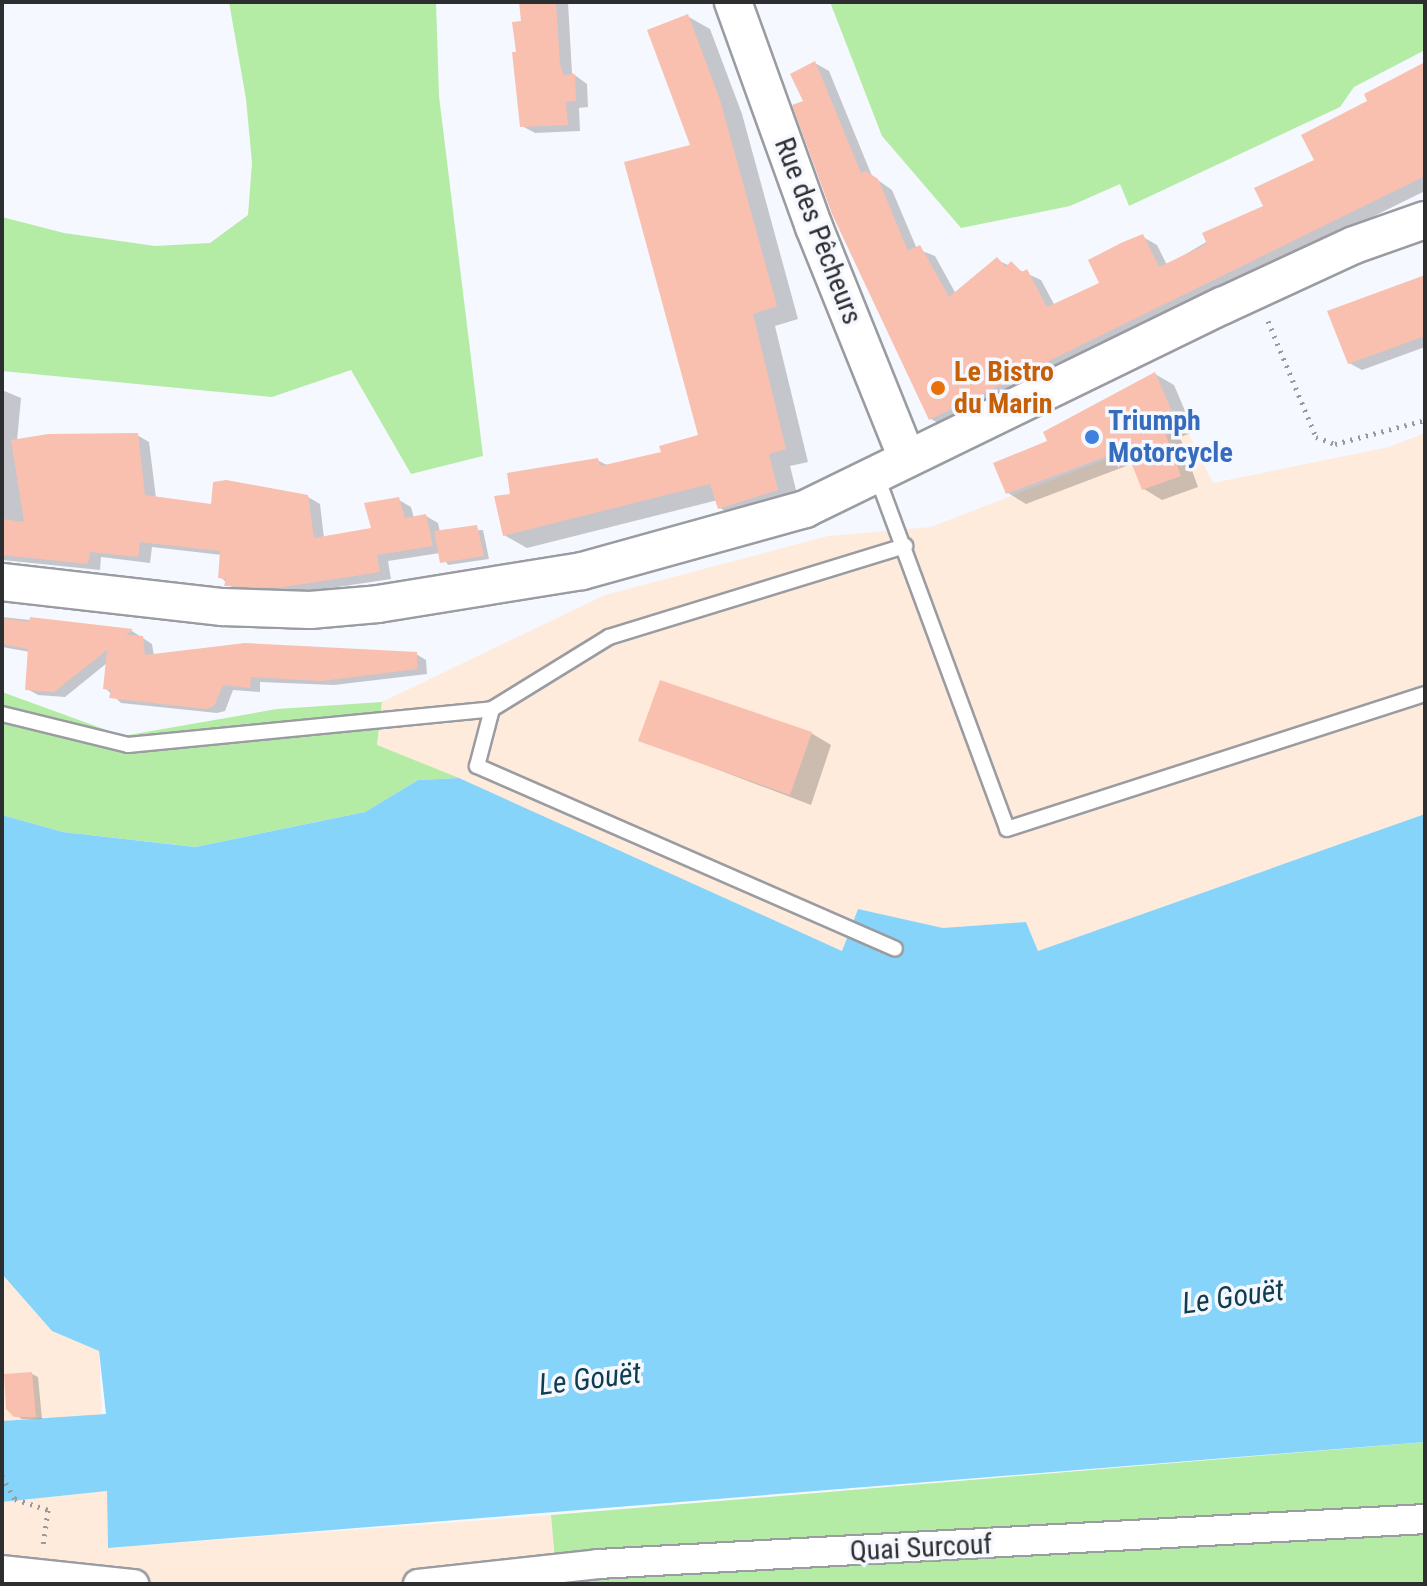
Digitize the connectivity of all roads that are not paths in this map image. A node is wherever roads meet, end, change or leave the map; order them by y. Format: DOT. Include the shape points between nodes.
graph roads {
  1 [pos="733,2"];
  2 [pos="1425,220"];
  3 [pos="907,458"];
  4 [pos="876,474"];
  5 [pos="905,546"];
  6 [pos="2,582"];
  7 [pos="1425,694"];
  8 [pos="492,709"];
  9 [pos="2,714"];
  10 [pos="895,949"];
  11 [pos="1425,1519"];
  12 [pos="598,1564"];
  13 [pos="2,1570"];
  14 [pos="731,1572"];
  15 [pos="134,1584"];
  16 [pos="418,1584"];
  17 [pos="623,1584"];
  1 -- 3 [label="street, Rue des Pêcheurs" via="814,227"];
  2 -- 3 [label="street" via="1354,245"];
  3 -- 4 [label="street"];
  4 -- 5 [label="lane"];
  4 -- 6 [label="street" via="805,509 652,553 582,571 378,604 310,610 223,607"];
  5 -- 7 [label="lane" via="1007,829"];
  5 -- 8 [label="lane" via="609,637"];
  8 -- 9 [label="lane" via="128,745"];
  8 -- 10 [label="lane" via="477,766"];
  11 -- 14 [label="street, Quai Surcouf"];
  12 -- 14 [label="street, Quai Surcouf"];
  12 -- 16 [label="street, Quai Surcouf"];
  12 -- 17 [label="street"];
  13 -- 15 [label="street"];
}
